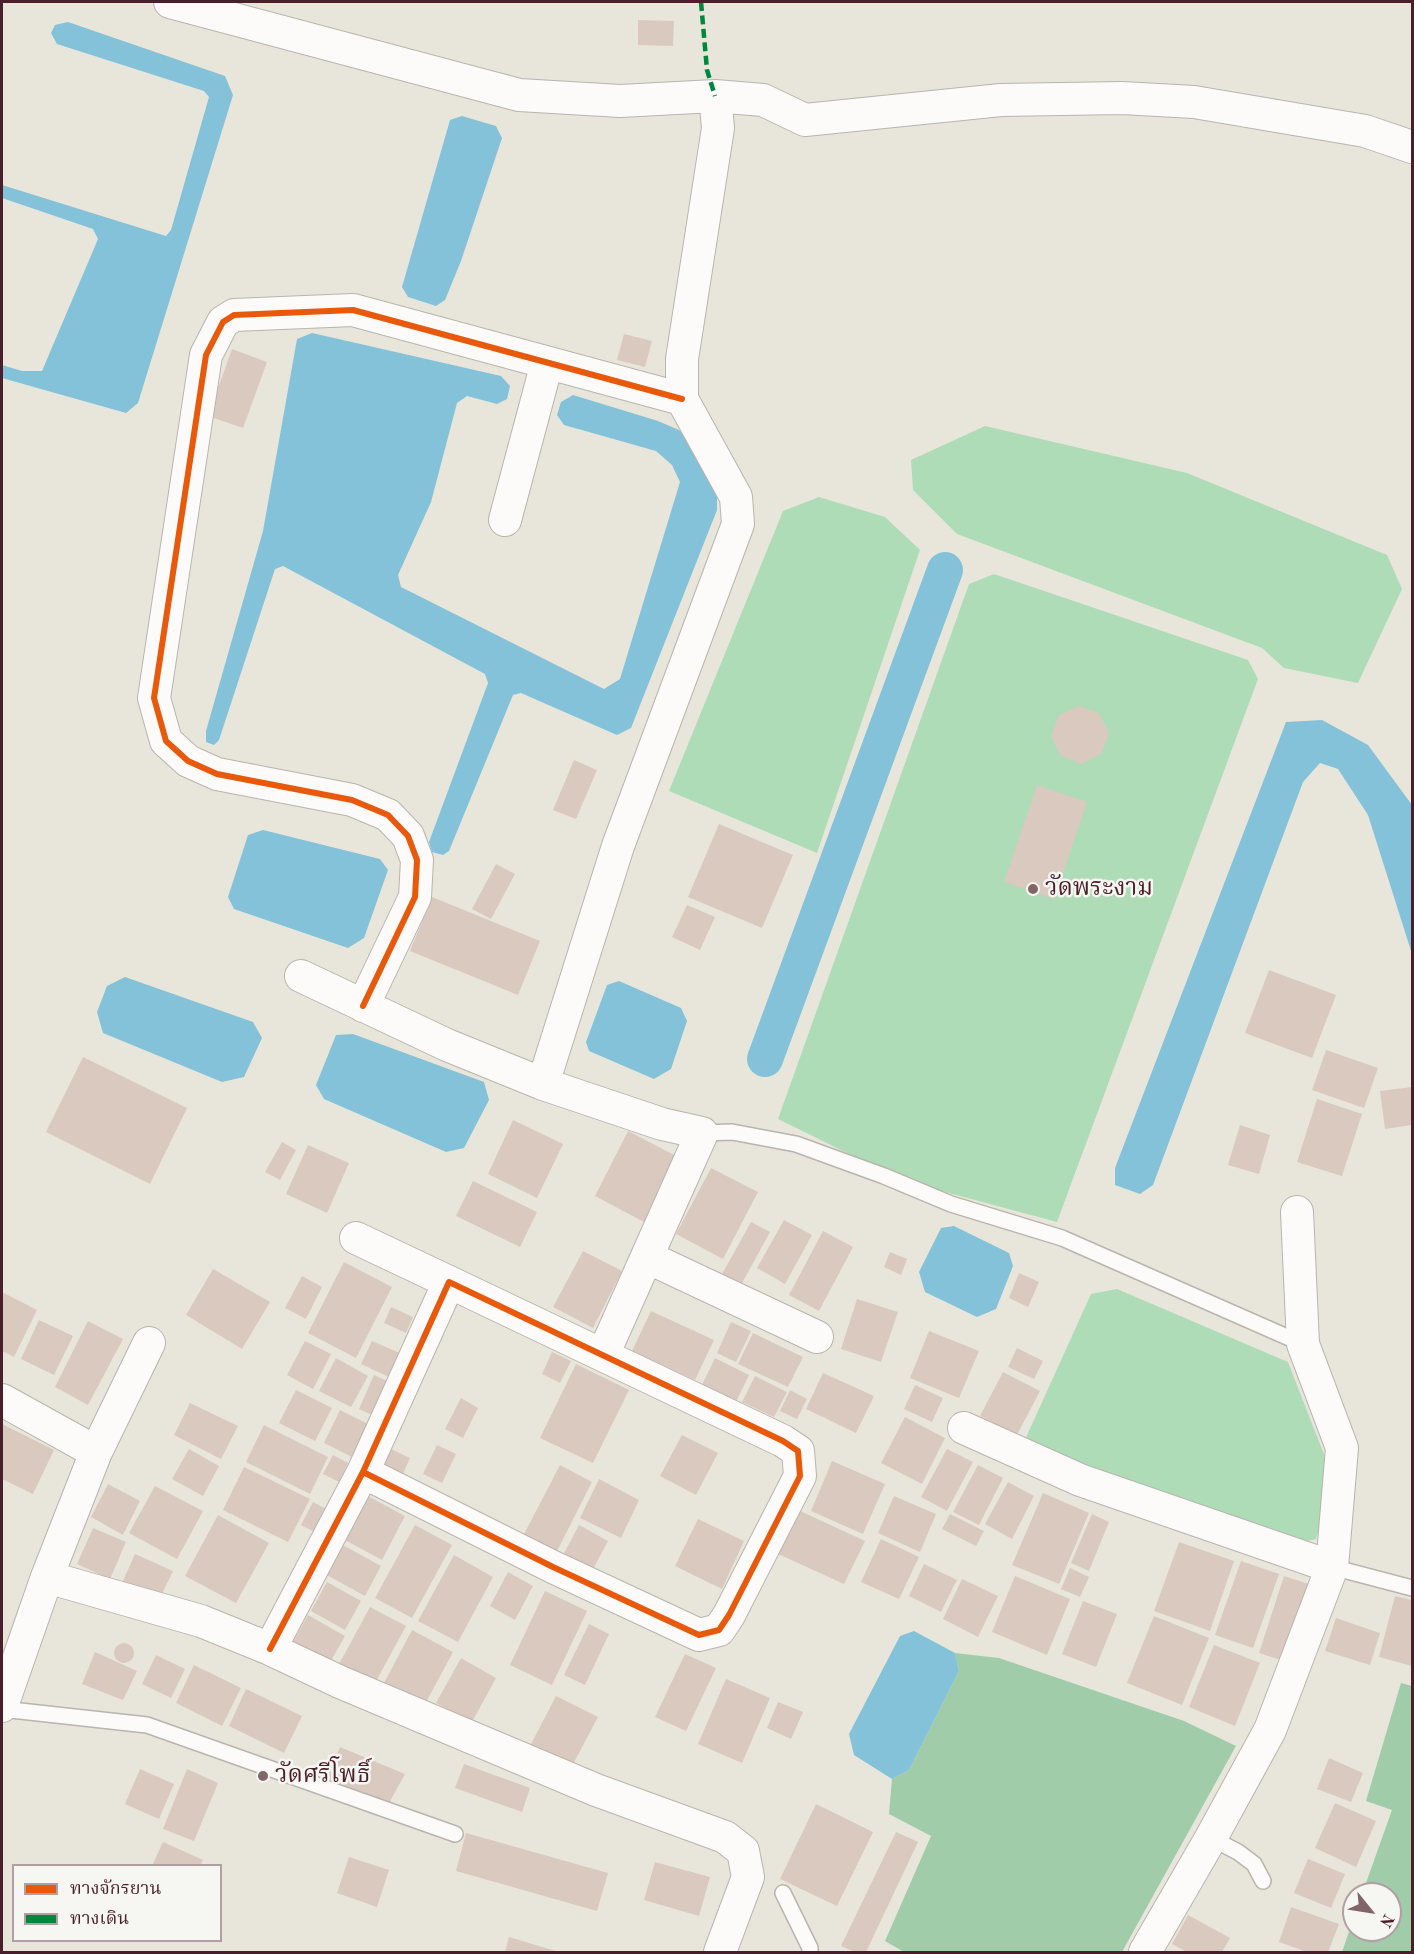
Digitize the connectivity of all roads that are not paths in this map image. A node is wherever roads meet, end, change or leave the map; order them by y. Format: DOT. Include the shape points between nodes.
graph roads {
  1 [pos="170,2"];
  2 [pos="715,96"];
  3 [pos="1413,147"];
  4 [pos="547,363"];
  5 [pos="682,399"];
  6 [pos="505,520"];
  7 [pos="301,976"];
  8 [pos="363,1006"];
  9 [pos="543,1084"];
  10 [pos="702,1133"];
  11 [pos="1297,1212"];
  12 [pos="356,1238"];
  13 [pos="647,1257"];
  14 [pos="449,1282"];
  15 [pos="817,1337"];
  16 [pos="149,1343"];
  17 [pos="1303,1344"];
  18 [pos="603,1355"];
  19 [pos="2,1400"];
  20 [pos="964,1428"];
  21 [pos="96,1452"];
  22 [pos="363,1472"];
  23 [pos="1332,1568"];
  24 [pos="47,1577"];
  25 [pos="1413,1588"];
  26 [pos="270,1649"];
  27 [pos="2,1708"];
  28 [pos="455,1834"];
  29 [pos="1211,1838"];
  30 [pos="1263,1881"];
  31 [pos="783,1893"];
  32 [pos="720,1953"];
  33 [pos="810,1953"];
  34 [pos="1144,1953"];
  1 -- 2 [label="street" via="519,94 620,101"];
  2 -- 3 [label="street" via="763,100 805,120 1001,100 1122,98 1194,102 1365,131"];
  2 -- 5 [label="street" via="718,128 682,359"];
  4 -- 5 [label="street"];
  4 -- 6 [label="street"];
  4 -- 8 [label="street" via="353,310 234,315 224,322 206,355 154,698 166,741 188,761 217,774 352,800 388,815 408,836 417,860 415,897"];
  5 -- 9 [label="street" via="736,497 738,524 618,846"];
  7 -- 8 [label="street"];
  8 -- 9 [label="street"];
  9 -- 10 [label="street" via="662,1124"];
  10 -- 13 [label="street"];
  10 -- 17 [label="lane" via="732,1132 796,1144 951,1204 1062,1238"];
  11 -- 17 [label="street"];
  12 -- 14 [label="street"];
  13 -- 15 [label="street"];
  13 -- 18 [label="street"];
  14 -- 18 [label="street"];
  14 -- 22 [label="street"];
  16 -- 21 [label="street"];
  17 -- 23 [label="street" via="1342,1448"];
  18 -- 22 [label="street" via="798,1451 800,1476 718,1630 699,1635"];
  19 -- 21 [label="street"];
  20 -- 23 [label="street" via="1080,1480"];
  21 -- 24 [label="street"];
  22 -- 26 [label="street"];
  23 -- 25 [label="lane"];
  23 -- 29 [label="street" via="1270,1730"];
  24 -- 26 [label="street" via="201,1621"];
  24 -- 27 [label="street"];
  26 -- 32 [label="street" via="596,1790 725,1837 743,1851 748,1877"];
  27 -- 28 [label="lane" via="147,1725"];
  29 -- 30 [label="lane" via="1254,1864"];
  29 -- 34 [label="street"];
  31 -- 33 [label="lane"];
}
